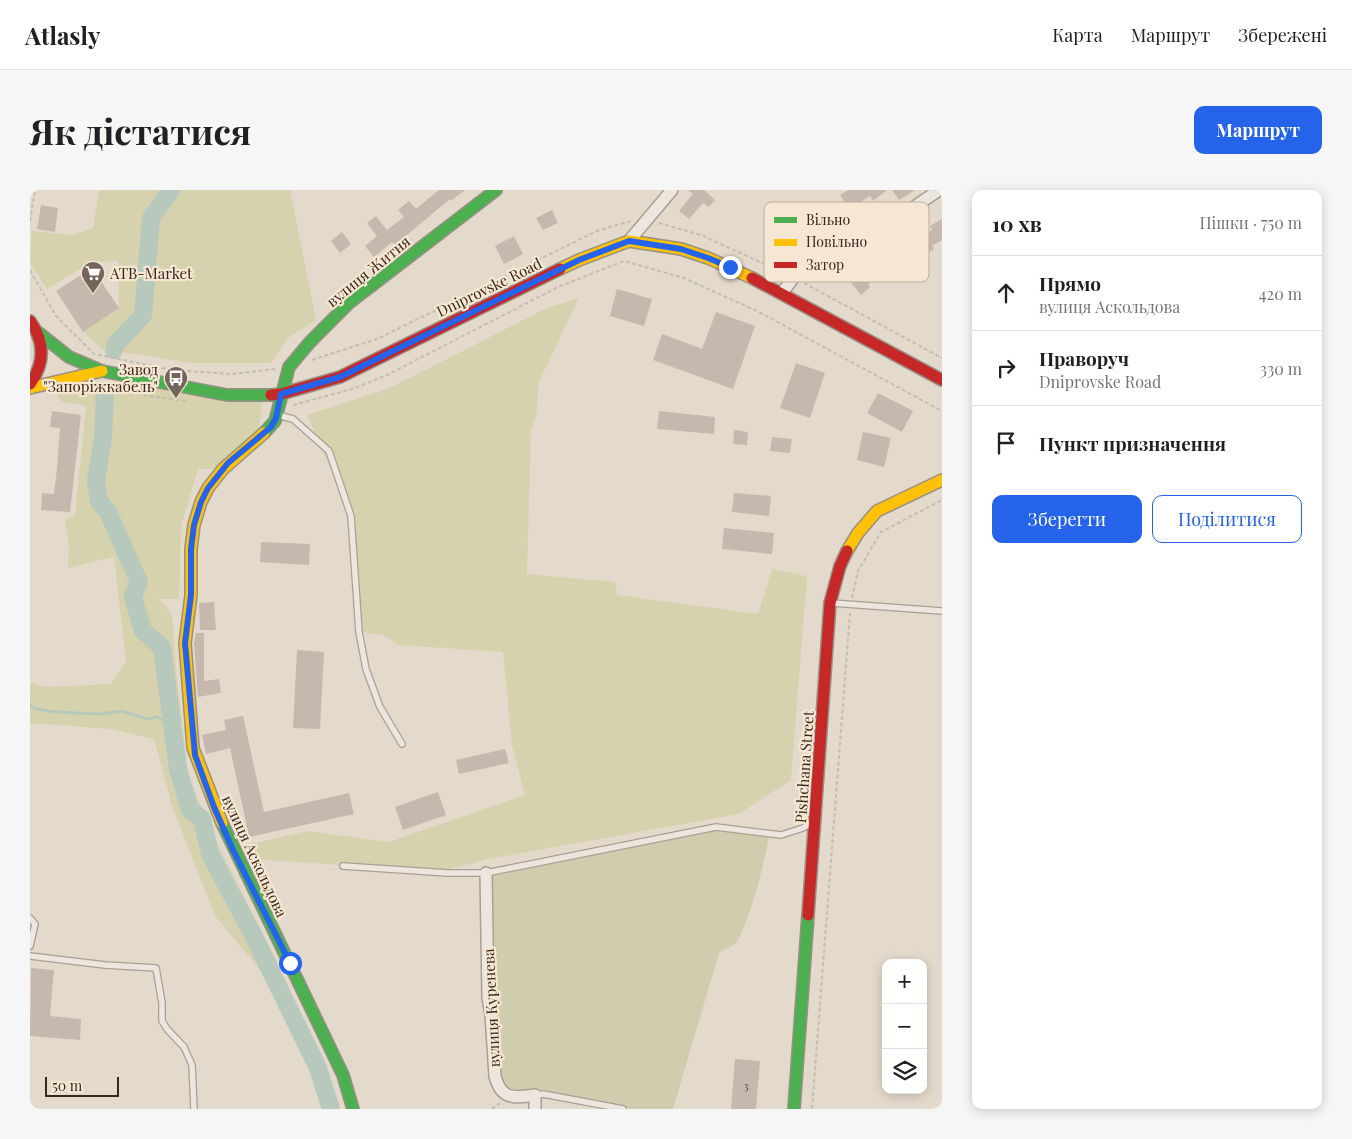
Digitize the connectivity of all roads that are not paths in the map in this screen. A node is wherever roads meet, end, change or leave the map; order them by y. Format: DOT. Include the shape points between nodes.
graph roads {
  1 [pos="496,190"];
  2 [pos="672,190"];
  3 [pos="939,190"];
  4 [pos="921,202"];
  5 [pos="629,241"];
  6 [pos="791,282"];
  7 [pos="782,293"];
  8 [pos="30,322"];
  9 [pos="38,333"];
  10 [pos="102,371"];
  11 [pos="942,380"];
  12 [pos="30,384"];
  13 [pos="30,388"];
  14 [pos="281,394"];
  15 [pos="277,411"];
  16 [pos="942,480"];
  17 [pos="830,603"];
  18 [pos="942,611"];
  19 [pos="402,744"];
  20 [pos="815,821"];
  21 [pos="343,866"];
  22 [pos="486,874"];
  23 [pos="30,918"];
  24 [pos="30,946"];
  25 [pos="30,956"];
  26 [pos="534,1095"];
  27 [pos="194,1109"];
  28 [pos="353,1109"];
  29 [pos="535,1109"];
  30 [pos="623,1109"];
  31 [pos="794,1109"];
  1 -- 14 [label="street, вулиця Житня" via="349,303 294,360"];
  2 -- 5 [label="street"];
  3 -- 4 [label="street"];
  5 -- 7 [label="street, Dniprovske Road" via="681,249 708,258"];
  5 -- 14 [label="street, Dniprovske Road" via="579,260 340,377"];
  6 -- 7 [label="street"];
  7 -- 11 [label="street, Dniprovske Road"];
  8 -- 9 [label="street"];
  9 -- 10 [label="street, Dniprovske Road" via="69,357"];
  9 -- 12 [label="street" via="43,360"];
  10 -- 13 [label="street"];
  10 -- 14 [label="street, Dniprovske Road" via="227,395"];
  14 -- 15 [label="street, вулиця Аскольдова"];
  15 -- 19 [label="lane" via="292,419 330,451 351,516 359,632 366,669 380,707"];
  15 -- 28 [label="street, вулиця Аскольдова" via="271,427 228,463 208,488 194,525 185,643 193,748 214,807 339,1066"];
  16 -- 17 [label="street, Pishchana Street" via="877,511 848,550"];
  17 -- 18 [label="lane"];
  17 -- 20 [label="street, Pishchana Street"];
  20 -- 22 [label="lane" via="781,835 716,827"];
  20 -- 31 [label="street, Pishchana Street"];
  21 -- 22 [label="lane"];
  22 -- 26 [label="street, вулиця Куренева" via="488,997 495,1076 506,1095 515,1098"];
  23 -- 24 [label="lane" via="36,924"];
  25 -- 27 [label="lane" via="156,968 162,1021 184,1047 192,1065"];
  26 -- 29 [label="street"];
  26 -- 30 [label="lane"];
}
